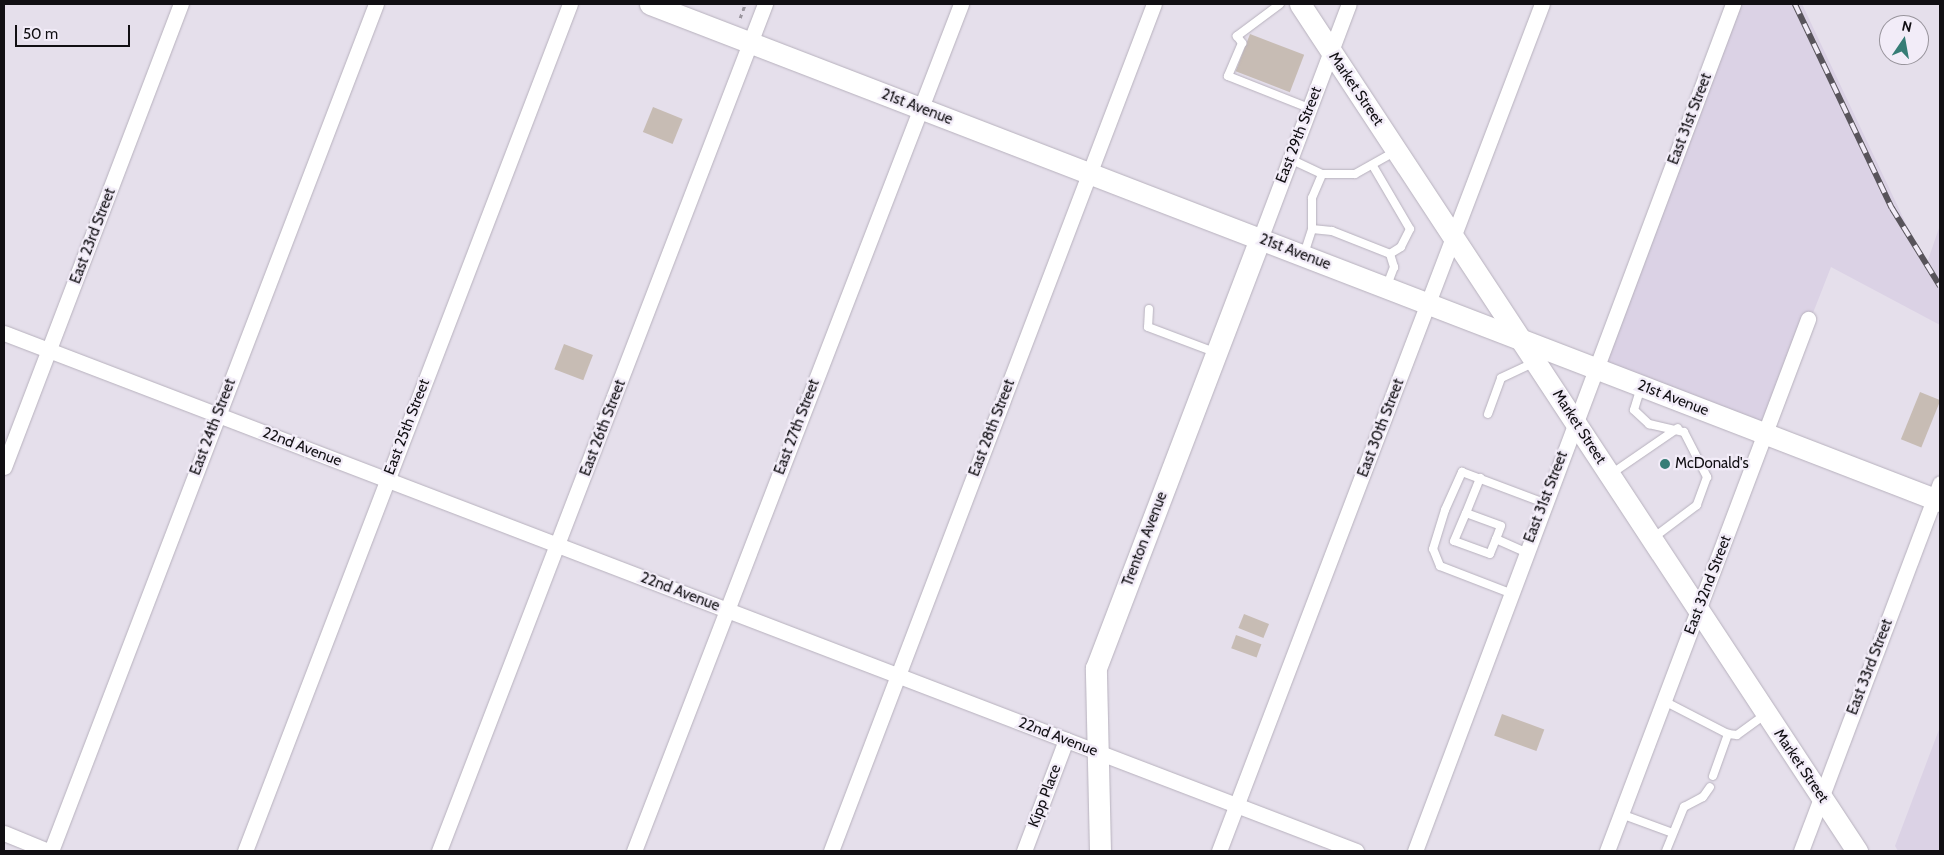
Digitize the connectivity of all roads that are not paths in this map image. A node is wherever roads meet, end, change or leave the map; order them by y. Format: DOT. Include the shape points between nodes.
graph roads {
  1 [pos="181,4"];
  2 [pos="376,4"];
  3 [pos="570,4"];
  4 [pos="650,4"];
  5 [pos="765,4"];
  6 [pos="960,4"];
  7 [pos="1154,4"];
  8 [pos="1280,4"];
  9 [pos="1300,4"];
  10 [pos="1349,4"];
  11 [pos="1542,4"];
  12 [pos="1733,4"];
  13 [pos="750,42"];
  14 [pos="1331,51"];
  15 [pos="921,108"];
  16 [pos="1309,108"];
  17 [pos="1397,150"];
  18 [pos="1290,159"];
  19 [pos="1373,166"];
  20 [pos="1090,173"];
  21 [pos="1322,174"];
  22 [pos="1312,229"];
  23 [pos="1454,237"];
  24 [pos="1260,238"];
  25 [pos="1390,254"];
  26 [pos="1304,256"];
  27 [pos="1387,288"];
  28 [pos="1429,304"];
  29 [pos="1149,309"];
  30 [pos="1808,319"];
  31 [pos="4,333"];
  32 [pos="1521,340"];
  33 [pos="49,350"];
  34 [pos="1216,353"];
  35 [pos="1536,362"];
  36 [pos="1596,368"];
  37 [pos="1642,386"];
  38 [pos="1488,414"];
  39 [pos="218,415"];
  40 [pos="1576,422"];
  41 [pos="1678,428"];
  42 [pos="1765,433"];
  43 [pos="4,467"];
  44 [pos="1609,475"];
  45 [pos="1480,478"];
  46 [pos="387,479"];
  47 [pos="1938,494"];
  48 [pos="1544,503"];
  49 [pos="1466,512"];
  50 [pos="1496,539"];
  51 [pos="1651,540"];
  52 [pos="558,545"];
  53 [pos="1525,552"];
  54 [pos="1510,593"];
  55 [pos="726,610"];
  56 [pos="1698,611"];
  57 [pos="899,676"];
  58 [pos="1664,701"];
  59 [pos="1766,714"];
  60 [pos="1728,734"];
  61 [pos="1066,740"];
  62 [pos="1098,752"];
  63 [pos="1714,776"];
  64 [pos="1710,787"];
  65 [pos="1822,797"];
  66 [pos="1237,806"];
  67 [pos="1621,814"];
  68 [pos="4,833"];
  69 [pos="1673,833"];
  70 [pos="50,851"];
  71 [pos="246,851"];
  72 [pos="439,851"];
  73 [pos="634,851"];
  74 [pos="831,851"];
  75 [pos="1024,851"];
  76 [pos="1100,851"];
  77 [pos="1219,851"];
  78 [pos="1356,851"];
  79 [pos="1415,851"];
  80 [pos="1607,851"];
  81 [pos="1666,851"];
  82 [pos="1801,851"];
  83 [pos="1857,851"];
  1 -- 33 [label="street, East 23rd Street"];
  2 -- 39 [label="street, East 24th Street"];
  3 -- 46 [label="street, East 25th Street"];
  4 -- 13 [label="street, 21st Avenue"];
  5 -- 13 [label="street, East 26th Street"];
  6 -- 15 [label="street, East 27th Street"];
  7 -- 20 [label="street, East 28th Street"];
  8 -- 16 [label="lane" via="1237,36 1242,43 1228,76"];
  9 -- 14 [label="street, Market Street"];
  10 -- 14 [label="street, East 29th Street"];
  11 -- 23 [label="street, East 30th Street"];
  12 -- 36 [label="street, East 31st Street"];
  13 -- 15 [label="street, 21st Avenue"];
  13 -- 52 [label="street, East 26th Street"];
  14 -- 16 [label="street, East 29th Street"];
  14 -- 17 [label="street, Market Street"];
  15 -- 20 [label="street, 21st Avenue"];
  15 -- 55 [label="street, East 27th Street"];
  16 -- 18 [label="street, East 29th Street"];
  17 -- 19 [label="lane"];
  17 -- 23 [label="street, Market Street"];
  18 -- 21 [label="lane"];
  18 -- 24 [label="street, East 29th Street"];
  19 -- 21 [label="lane" via="1355,174"];
  19 -- 25 [label="lane" via="1410,229 1401,247"];
  20 -- 24 [label="street, 21st Avenue"];
  20 -- 57 [label="street, East 28th Street"];
  21 -- 22 [label="lane" via="1312,198"];
  22 -- 25 [label="lane" via="1332,230"];
  22 -- 26 [label="lane"];
  23 -- 28 [label="street, East 30th Street"];
  23 -- 32 [label="street, Market Street"];
  24 -- 26 [label="street, 21st Avenue"];
  24 -- 34 [label="street, Trenton Avenue"];
  25 -- 27 [label="lane" via="1394,267"];
  26 -- 27 [label="street, 21st Avenue"];
  27 -- 28 [label="street, 21st Avenue"];
  28 -- 32 [label="street, 21st Avenue"];
  28 -- 66 [label="street, East 30th Street"];
  29 -- 34 [label="lane" via="1148,327"];
  30 -- 42 [label="street, East 32nd Street"];
  31 -- 33 [label="street, 22nd Avenue"];
  32 -- 35 [label="street, Market Street"];
  32 -- 36 [label="street, 21st Avenue"];
  33 -- 39 [label="street, 22nd Avenue"];
  33 -- 43 [label="street, East 23rd Street"];
  34 -- 62 [label="street, Trenton Avenue" via="1101,651 1096,668"];
  35 -- 38 [label="lane" via="1501,378"];
  35 -- 40 [label="street, Market Street"];
  36 -- 37 [label="street, 21st Avenue"];
  36 -- 40 [label="street, East 31st Street"];
  37 -- 41 [label="lane" via="1634,410 1640,419"];
  37 -- 42 [label="street, 21st Avenue"];
  39 -- 46 [label="street, 22nd Avenue"];
  39 -- 70 [label="street, East 24th Street"];
  40 -- 44 [label="street, Market Street"];
  40 -- 48 [label="street, East 31st Street"];
  41 -- 44 [label="lane"];
  41 -- 51 [label="lane" via="1695,447 1707,477 1697,505"];
  42 -- 47 [label="street, 21st Avenue"];
  42 -- 56 [label="street, East 32nd Street"];
  44 -- 51 [label="street, Market Street"];
  45 -- 48 [label="lane"];
  45 -- 49 [label="lane"];
  45 -- 54 [label="lane" via="1462,472 1433,549 1435,560 1440,566"];
  46 -- 52 [label="street, 22nd Avenue"];
  46 -- 71 [label="street, East 25th Street"];
  47 -- 65 [label="street, East 33rd Street"];
  48 -- 53 [label="street, East 31st Street"];
  49 -- 50 [label="lane" via="1501,526"];
  49 -- 50 [label="lane" via="1454,541 1490,554"];
  50 -- 53 [label="lane"];
  51 -- 56 [label="street, Market Street"];
  52 -- 55 [label="street, 22nd Avenue"];
  52 -- 72 [label="street, East 26th Street"];
  53 -- 54 [label="street, East 31st Street"];
  54 -- 79 [label="street, East 31st Street"];
  55 -- 57 [label="street, 22nd Avenue"];
  55 -- 73 [label="street, East 27th Street"];
  56 -- 58 [label="street, East 32nd Street"];
  56 -- 59 [label="street, Market Street"];
  57 -- 61 [label="street, 22nd Avenue"];
  57 -- 74 [label="street, East 28th Street"];
  58 -- 60 [label="lane"];
  58 -- 67 [label="street, East 32nd Street"];
  59 -- 60 [label="lane" via="1737,735"];
  59 -- 65 [label="street, Market Street"];
  60 -- 63 [label="lane"];
  61 -- 62 [label="street, 22nd Avenue"];
  61 -- 75 [label="street, Kipp Place"];
  62 -- 66 [label="street, 22nd Avenue"];
  62 -- 76 [label="street, Trenton Avenue"];
  64 -- 69 [label="lane" via="1703,797 1684,807"];
  65 -- 82 [label="street, East 33rd Street"];
  65 -- 83 [label="street, Market Street"];
  66 -- 77 [label="street, East 30th Street"];
  66 -- 78 [label="street, 22nd Avenue"];
  67 -- 69 [label="lane"];
  67 -- 80 [label="street, East 32nd Street"];
  68 -- 70 [label="street"];
  69 -- 81 [label="lane"];
}
